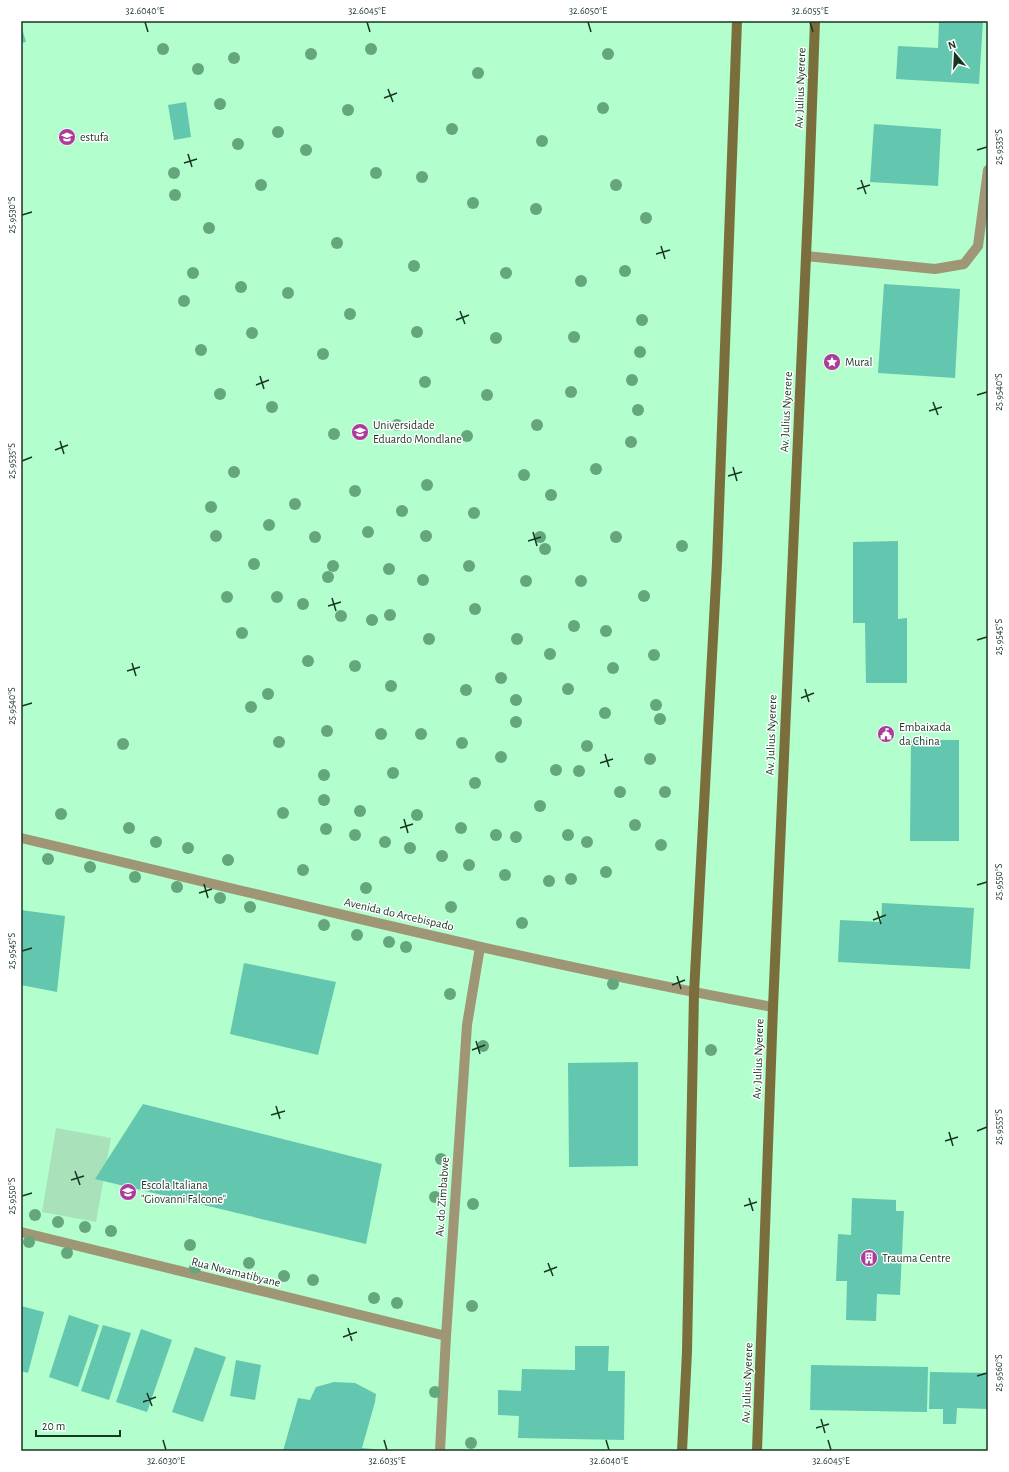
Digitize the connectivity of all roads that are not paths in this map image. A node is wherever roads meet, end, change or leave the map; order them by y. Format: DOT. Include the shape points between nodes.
graph roads {
  1 [pos="737,21"];
  2 [pos="814,21"];
  3 [pos="988,170"];
  4 [pos="806,256"];
  5 [pos="21,838"];
  6 [pos="480,947"];
  7 [pos="694,993"];
  8 [pos="773,1007"];
  9 [pos="21,1232"];
  10 [pos="446,1336"];
  11 [pos="440,1451"];
  12 [pos="682,1451"];
  13 [pos="758,1451"];
  1 -- 7 [label="main road" via="717,563"];
  2 -- 4 [label="main road, Av. Julius Nyerere"];
  3 -- 4 [label="street" via="978,246 964,264 935,269"];
  4 -- 8 [label="main road, Av. Julius Nyerere"];
  5 -- 6 [label="street, Avenida do Arcebispado"];
  6 -- 7 [label="street, Avenida do Arcebispado"];
  6 -- 10 [label="street, Av. do Zimbabwe" via="466,1025"];
  7 -- 8 [label="street, Avenida do Arcebispado"];
  7 -- 12 [label="main road" via="687,1352"];
  8 -- 13 [label="main road, Av. Julius Nyerere"];
  9 -- 10 [label="street, Rua Nwamatibyane"];
  10 -- 11 [label="street, Av. do Zimbabwe"];
}
